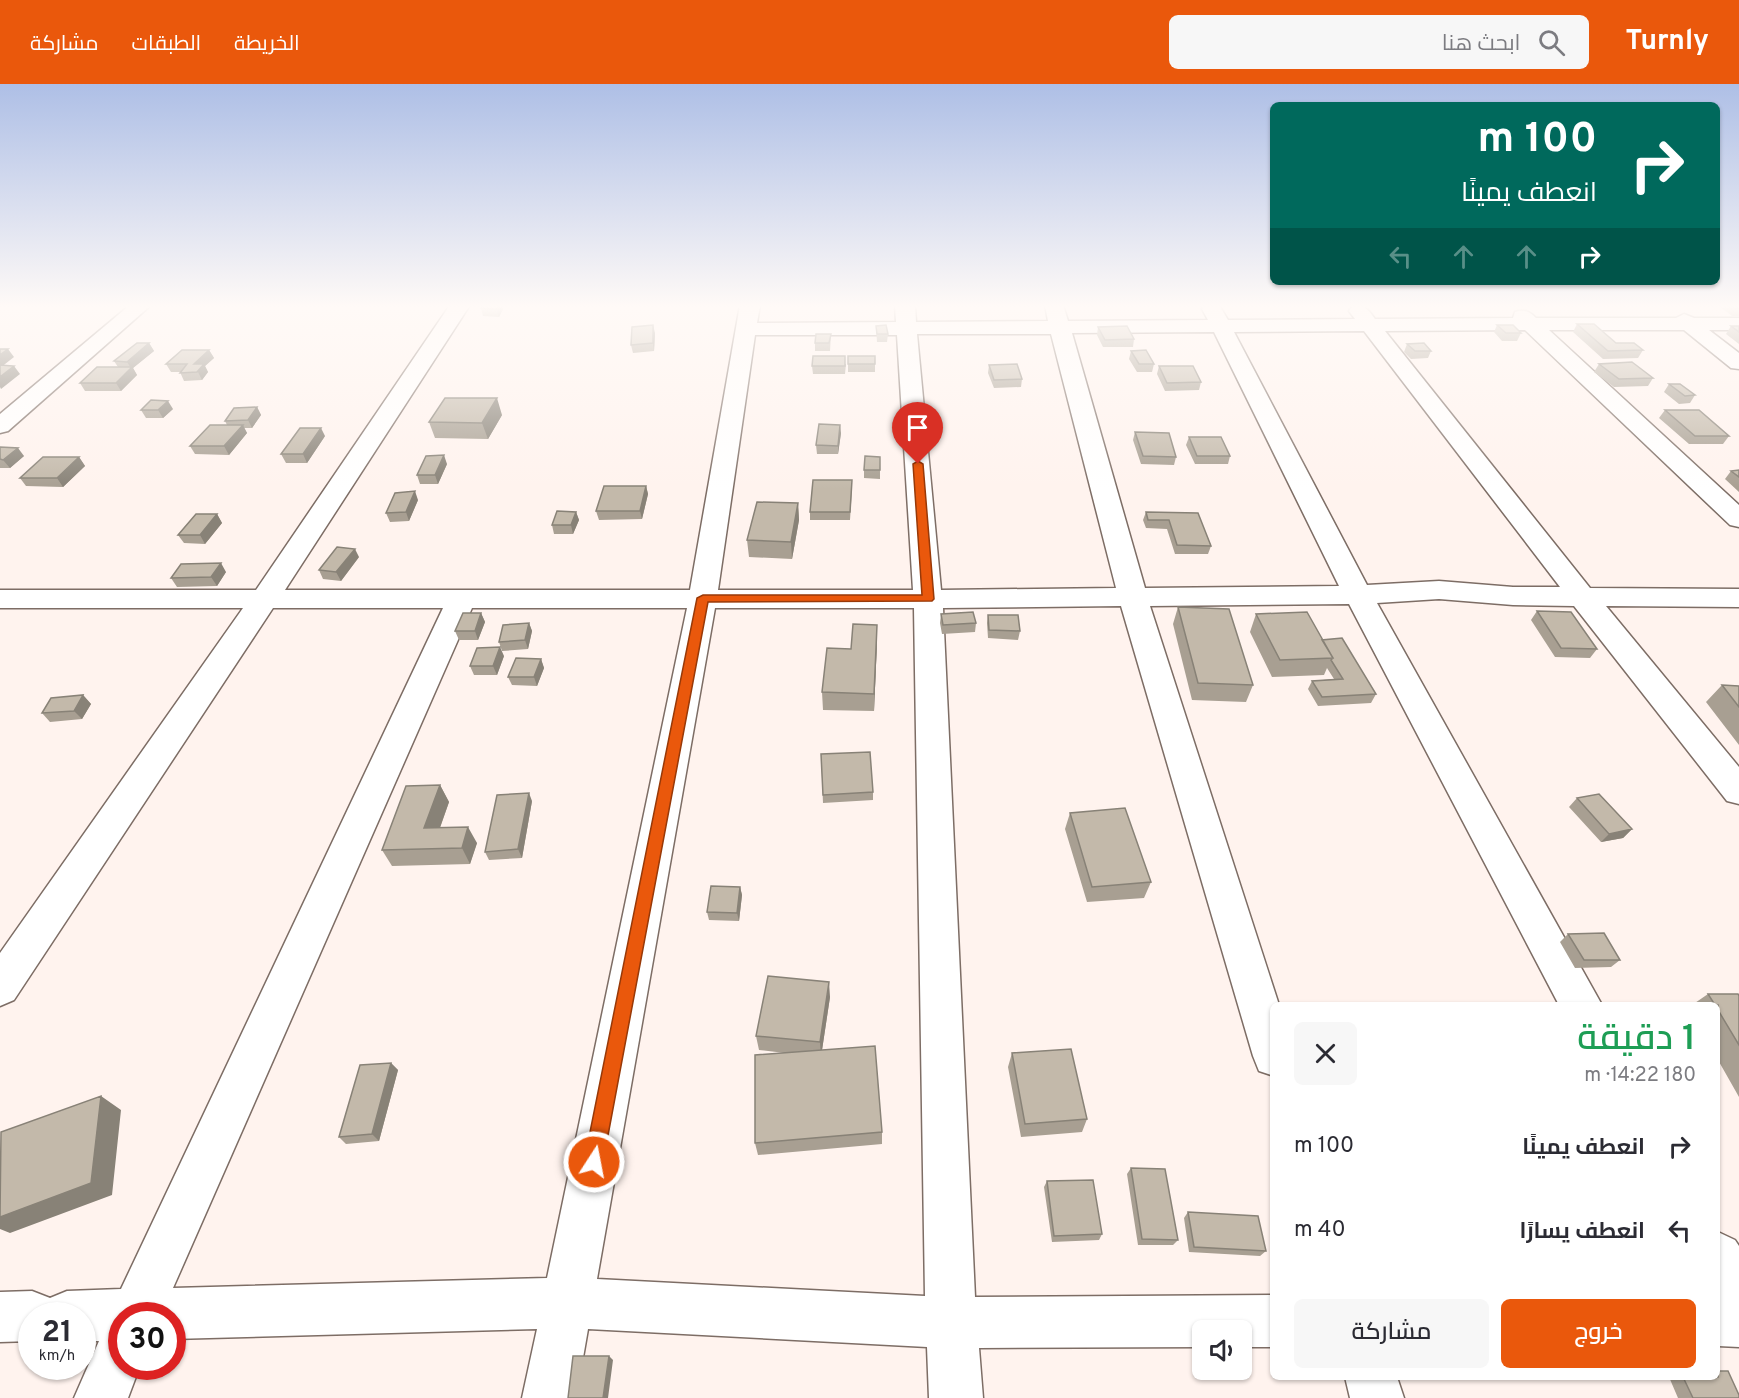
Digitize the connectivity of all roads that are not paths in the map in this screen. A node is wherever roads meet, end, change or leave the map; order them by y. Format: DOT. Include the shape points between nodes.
graph roads {
  1 [pos="70,366"];
  2 [pos="419,366"];
  3 [pos="740,366"];
  4 [pos="911,366"];
  5 [pos="1071,366"];
  6 [pos="1242,366"];
  7 [pos="1403,366"];
  8 [pos="1576,366"];
  9 [pos="0,426"];
  10 [pos="1739,519"];
  11 [pos="1358,595"];
  12 [pos="1582,596"];
  13 [pos="1133,597"];
  14 [pos="703,598"];
  15 [pos="1739,598"];
  16 [pos="0,599"];
  17 [pos="462,599"];
  18 [pos="928,599"];
  19 [pos="264,600"];
  20 [pos="1739,791"];
  21 [pos="0,987"];
  22 [pos="1579,1002"];
  23 [pos="1270,1043"];
  24 [pos="1720,1261"];
  25 [pos="1739,1297"];
  26 [pos="141,1302"];
  27 [pos="567,1303"];
  28 [pos="0,1317"];
  29 [pos="18,1317"];
  30 [pos="1720,1321"];
  31 [pos="1739,1321"];
  32 [pos="186,1322"];
  33 [pos="1270,1322"];
  34 [pos="951,1323"];
  35 [pos="108,1379"];
  36 [pos="1372,1380"];
  37 [pos="100,1398"];
  38 [pos="549,1398"];
  39 [pos="957,1398"];
  40 [pos="1377,1398"];
  1 -- 9 [label="street"];
  2 -- 19 [label="street"];
  3 -- 14 [label="street"];
  4 -- 18 [label="street"];
  5 -- 13 [label="street"];
  6 -- 11 [label="street"];
  7 -- 12 [label="street"];
  8 -- 10 [label="street"];
  11 -- 12 [label="street" via="1439,590"];
  11 -- 13 [label="street"];
  11 -- 22 [label="street"];
  12 -- 15 [label="street"];
  12 -- 20 [label="street"];
  13 -- 18 [label="street"];
  13 -- 23 [label="street"];
  14 -- 17 [label="street"];
  14 -- 18 [label="street"];
  14 -- 27 [label="street"];
  16 -- 19 [label="street"];
  17 -- 19 [label="street"];
  17 -- 26 [label="street"];
  18 -- 34 [label="street"];
  19 -- 21 [label="street"];
  24 -- 25 [label="street"];
  27 -- 32 [label="street"];
  27 -- 34 [label="street"];
  27 -- 38 [label="street"];
  28 -- 29 [label="street"];
  30 -- 31 [label="street"];
  33 -- 34 [label="street"];
  34 -- 39 [label="street"];
  35 -- 37 [label="street"];
  36 -- 40 [label="street"];
}
